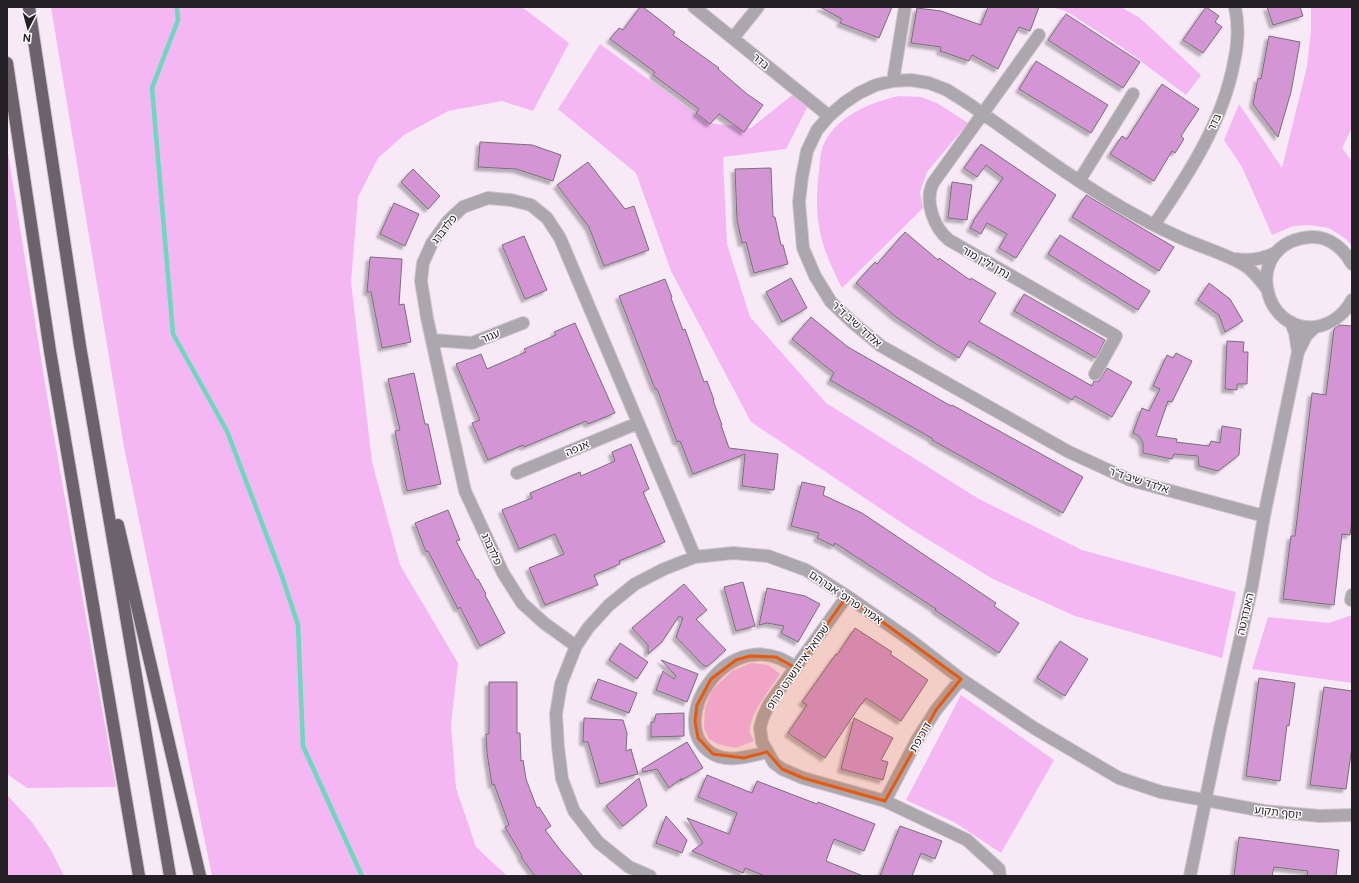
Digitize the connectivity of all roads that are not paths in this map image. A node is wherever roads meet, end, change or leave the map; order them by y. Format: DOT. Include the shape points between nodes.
graph roads {
  1 [pos="29,7"];
  2 [pos="694,7"];
  3 [pos="758,7"];
  4 [pos="905,7"];
  5 [pos="1235,7"];
  6 [pos="1039,35"];
  7 [pos="733,38"];
  8 [pos="7,63"];
  9 [pos="893,81"];
  10 [pos="1133,94"];
  11 [pos="983,114"];
  12 [pos="829,116"];
  13 [pos="1079,181"];
  14 [pos="1154,225"];
  15 [pos="1277,252"];
  16 [pos="1230,258"];
  17 [pos="1352,264"];
  18 [pos="1267,289"];
  19 [pos="1352,300"];
  20 [pos="1352,313"];
  21 [pos="1337,318"];
  22 [pos="1291,322"];
  23 [pos="523,323"];
  24 [pos="1315,327"];
  25 [pos="432,340"];
  26 [pos="1298,352"];
  27 [pos="1095,374"];
  28 [pos="90,406"];
  29 [pos="638,423"];
  30 [pos="517,473"];
  31 [pos="1264,516"];
  32 [pos="695,557"];
  33 [pos="847,596"];
  34 [pos="576,646"];
  35 [pos="796,668"];
  36 [pos="962,679"];
  37 [pos="766,752"];
  38 [pos="885,801"];
  39 [pos="1205,801"];
  40 [pos="1352,815"];
  41 [pos="139,876"];
  42 [pos="170,876"];
  43 [pos="200,876"];
  44 [pos="650,876"];
  45 [pos="1000,876"];
  46 [pos="1190,876"];
  1 -- 28 [label="highway"];
  2 -- 7 [label="street, בדר"];
  3 -- 7 [label="street"];
  4 -- 9 [label="street"];
  5 -- 14 [label="street, בדר" via="1238,32 1228,91 1198,156"];
  6 -- 11 [label="street"];
  7 -- 12 [label="street, בדר"];
  8 -- 41 [label="highway" via="50,351"];
  9 -- 11 [label="street, אלדד שיב ד\"ר" via="929,83 947,90"];
  9 -- 12 [label="street, אלדד שיב ד\"ר" via="876,85 860,93"];
  10 -- 13 [label="street"];
  11 -- 13 [label="street, אלדד שיב ד\"ר"];
  11 -- 27 [label="street, נתן ילין מור" via="932,186 930,201 937,225 943,235 953,243 1116,336"];
  12 -- 31 [label="street, אלדד שיב ד\"ר" via="817,130 807,151 799,202 802,241 814,276 831,302 852,322 881,346 1100,467 1130,480"];
  13 -- 14 [label="street, אלדד שיב ד\"ר"];
  14 -- 16 [label="street, אלדד שיב ד\"ר"];
  15 -- 16 [label="street" via="1257,259"];
  15 -- 17 [label="street" via="1299,239 1314,237 1338,246"];
  15 -- 18 [label="street" via="1270,262 1267,273"];
  16 -- 18 [label="street" via="1251,270"];
  18 -- 22 [label="street" via="1278,313"];
  19 -- 21 [label="street" via="1346,311"];
  20 -- 21 [label="street"];
  21 -- 24 [label="street"];
  22 -- 24 [label="street"];
  22 -- 26 [label="street, האנדרטה"];
  23 -- 25 [label="street, עגור" via="472,343"];
  24 -- 26 [label="street, האנדרטה" via="1306,336"];
  25 -- 29 [label="street, פלדברג" via="421,281 423,263 432,243 448,221 463,207 488,198 531,205 548,218 560,238"];
  25 -- 34 [label="street, פלדברג" via="465,492 477,519 503,573 522,603"];
  26 -- 31 [label="street, האנדרטה"];
  28 -- 42 [label="highway"];
  28 -- 43 [label="highway"];
  29 -- 30 [label="street, אנפה"];
  29 -- 32 [label="street, פלדברג"];
  31 -- 39 [label="street, האנדרטה" via="1252,586"];
  32 -- 33 [label="street, אמיר פרופ' אברהם" via="733,553 768,556 806,570"];
  32 -- 34 [label="street, אמיר פרופ' אברהם" via="635,584 609,605"];
  33 -- 35 [label="street, שמואל אייזנשרט פרופ'"];
  33 -- 36 [label="street, אמיר פרופ' אברהם"];
  34 -- 44 [label="street, אמיר פרופ' אברהם" via="561,684 556,714 562,779 574,811 598,842 629,867"];
  35 -- 37 [label="street, שמואל אייזנשרט פרופ'" via="769,704 763,717 760,728"];
  35 -- 37 [label="street" via="786,661 764,655 736,660 711,679 697,705 695,721 698,738 713,754 725,758 744,758"];
  36 -- 38 [label="street, דוכיפת" via="918,738"];
  36 -- 39 [label="street, אמיר פרופ' אברהם" via="1034,728 1119,778 1161,792"];
  37 -- 38 [label="street, שמואל אייזנשרט פרופ'" via="782,769 803,778"];
  38 -- 45 [label="street, שמואל אייזנשרט פרופ'" via="967,840 999,869"];
  39 -- 40 [label="street, יוסף תקוע" via="1295,815"];
  39 -- 46 [label="street, האנדרטה"];
}
